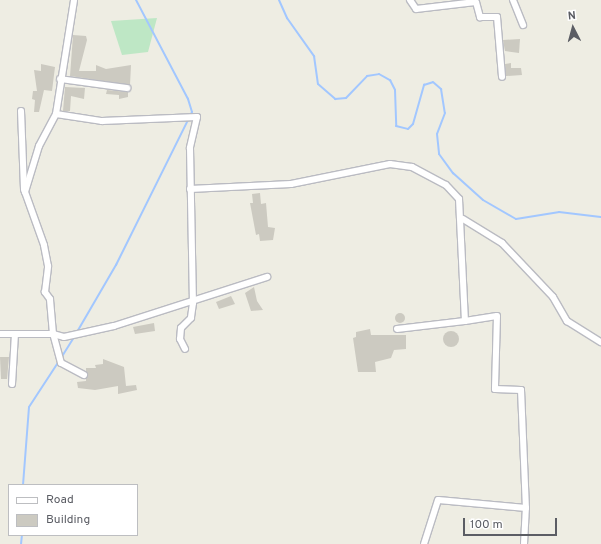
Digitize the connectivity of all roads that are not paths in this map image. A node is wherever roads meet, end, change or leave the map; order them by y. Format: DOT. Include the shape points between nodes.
graph roads {
  1 [pos="74,0"];
  2 [pos="410,0"];
  3 [pos="513,0"];
  4 [pos="523,26"];
  5 [pos="502,77"];
  6 [pos="60,79"];
  7 [pos="127,88"];
  8 [pos="21,110"];
  9 [pos="56,114"];
  10 [pos="190,189"];
  11 [pos="25,192"];
  12 [pos="463,219"];
  13 [pos="267,278"];
  14 [pos="193,303"];
  15 [pos="465,321"];
  16 [pos="398,329"];
  17 [pos="0,334"];
  18 [pos="15,334"];
  19 [pos="54,334"];
  20 [pos="601,342"];
  21 [pos="185,349"];
  22 [pos="84,374"];
  23 [pos="12,384"];
  24 [pos="526,508"];
  25 [pos="424,544"];
  26 [pos="524,544"];
  1 -- 6 [label="street"];
  2 -- 5 [label="street" via="416,9 476,2 480,18 497,17"];
  3 -- 4 [label="street"];
  6 -- 7 [label="street"];
  6 -- 9 [label="street"];
  8 -- 11 [label="street"];
  9 -- 10 [label="street" via="133,122 197,117 190,148"];
  9 -- 11 [label="street" via="39,146"];
  10 -- 12 [label="street" via="256,189 402,164 446,185 459,199"];
  10 -- 14 [label="street"];
  11 -- 19 [label="street" via="44,245 48,266 46,292 50,299"];
  12 -- 15 [label="street"];
  12 -- 20 [label="street" via="502,243 553,297 567,321"];
  13 -- 14 [label="street"];
  14 -- 19 [label="street" via="79,335"];
  14 -- 21 [label="street" via="192,318 181,328 180,339"];
  15 -- 16 [label="street"];
  15 -- 24 [label="street" via="498,316 495,389 521,390"];
  17 -- 18 [label="street"];
  18 -- 19 [label="street"];
  18 -- 23 [label="street"];
  19 -- 22 [label="street" via="61,363"];
  24 -- 25 [label="street" via="438,500"];
  24 -- 26 [label="street"];
}
